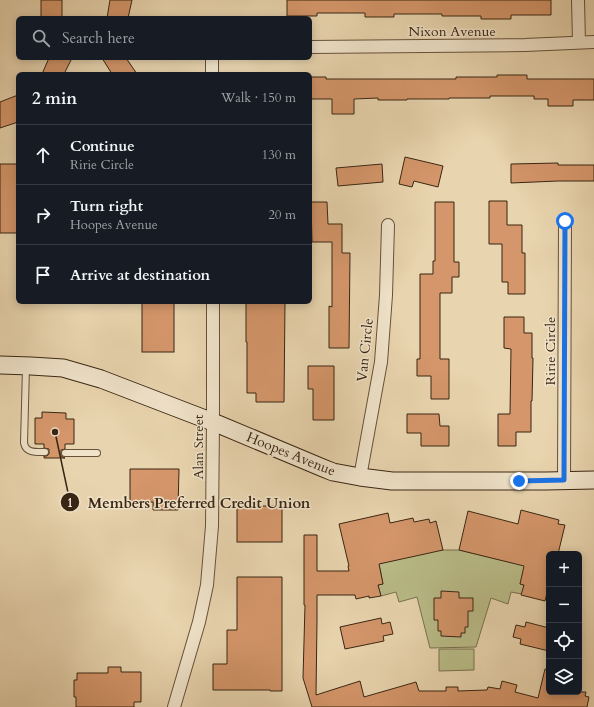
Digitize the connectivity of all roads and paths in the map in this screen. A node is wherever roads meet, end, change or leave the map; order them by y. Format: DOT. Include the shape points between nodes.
graph roads {
  1 [pos="578,0"];
  2 [pos="579,42"];
  3 [pos="594,42"];
  4 [pos="312,47"];
  5 [pos="212,60"];
  6 [pos="212,72"];
  7 [pos="565,221"];
  8 [pos="388,225"];
  9 [pos="213,304"];
  10 [pos="0,365"];
  11 [pos="26,366"];
  12 [pos="213,422"];
  13 [pos="44,452"];
  14 [pos="64,453"];
  15 [pos="97,453"];
  16 [pos="360,478"];
  17 [pos="564,480"];
  18 [pos="594,480"];
  19 [pos="174,707"];
  1 -- 2 [label="street"];
  2 -- 3 [label="street, Nixon Avenue"];
  2 -- 4 [label="street, Nixon Avenue"];
  5 -- 6 [label="street"];
  7 -- 17 [label="street, Ririe Circle"];
  8 -- 16 [label="street, Van Circle" via="381,362"];
  9 -- 12 [label="street, Alan Street"];
  10 -- 11 [label="street, Hoopes Avenue"];
  11 -- 12 [label="street, Hoopes Avenue" via="63,368 102,379"];
  11 -- 13 [label="lane" via="25,448 28,451"];
  12 -- 16 [label="street, Hoopes Avenue" via="333,472"];
  12 -- 19 [label="street, Alan Street" via="212,526 207,584 199,622"];
  14 -- 15 [label="lane"];
  16 -- 17 [label="street, Hoopes Avenue" via="392,481"];
  17 -- 18 [label="street, Hoopes Avenue"];
}
